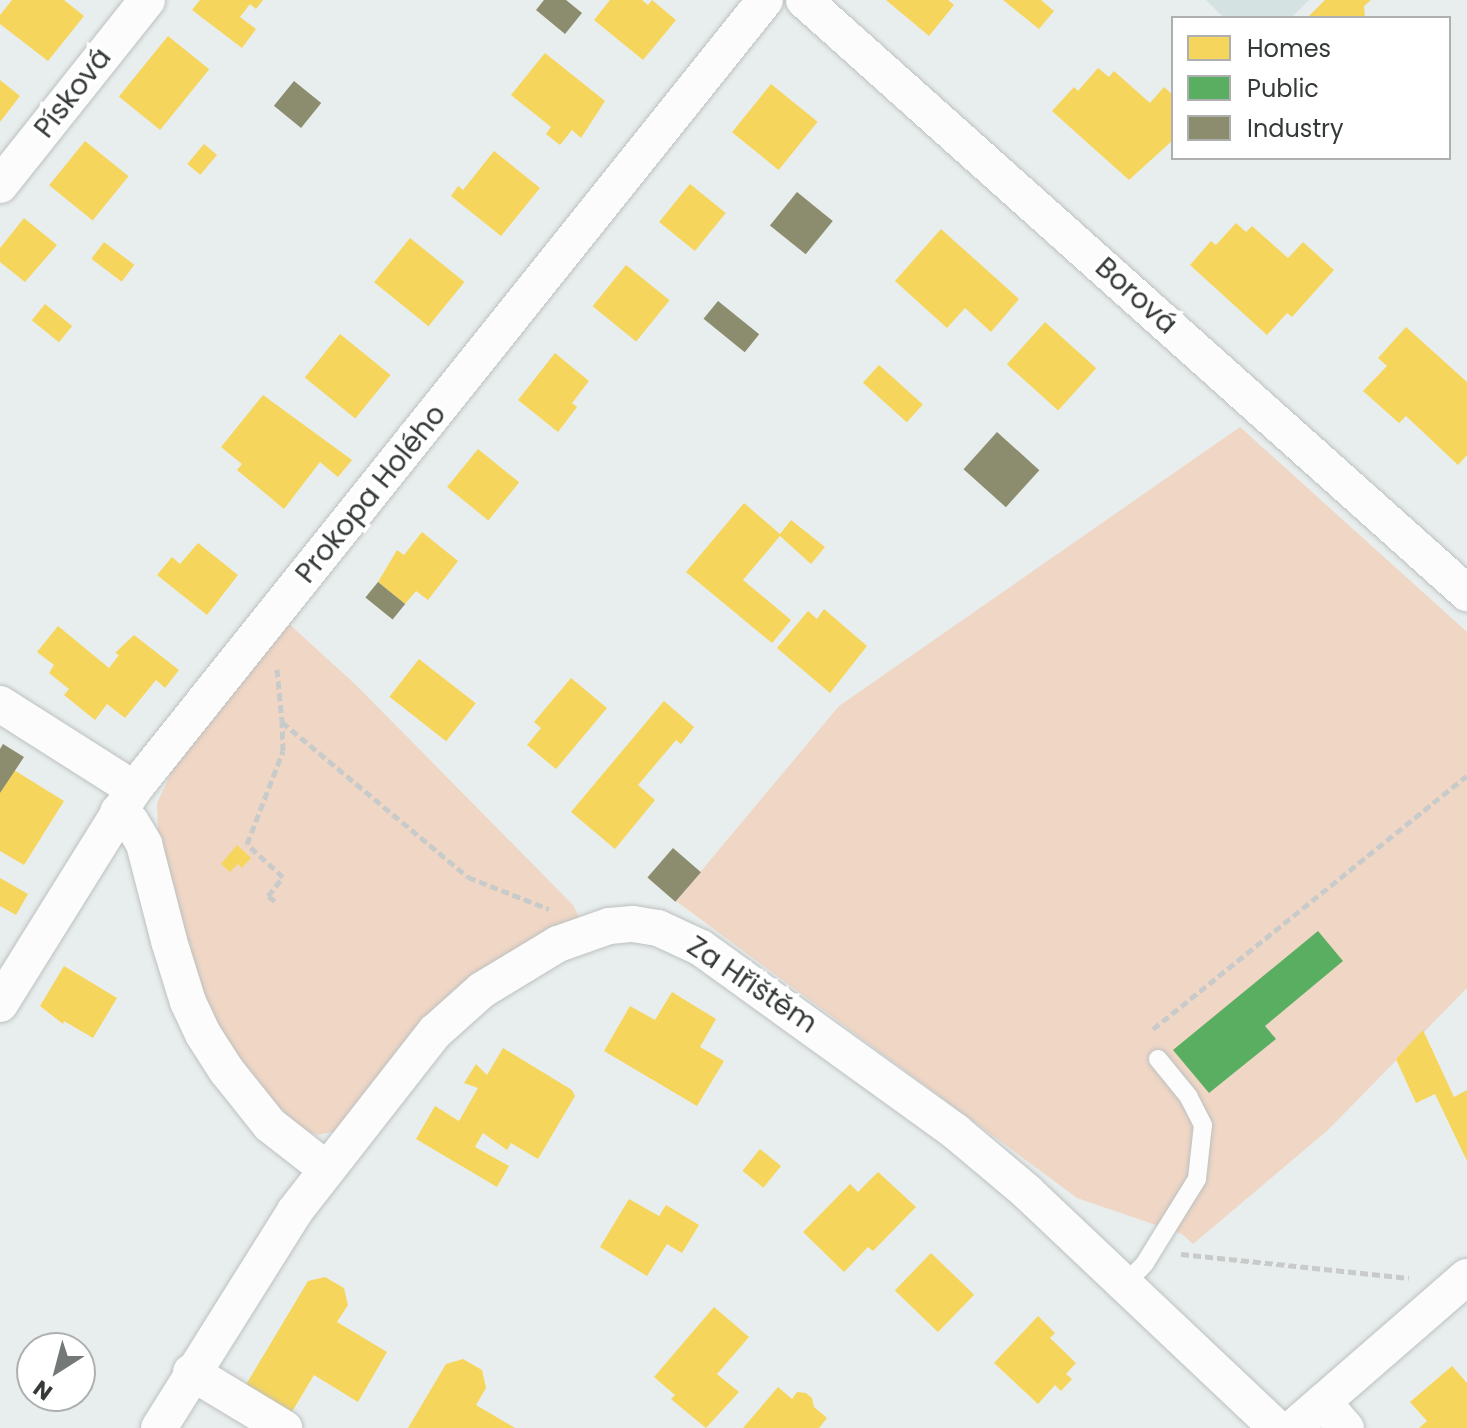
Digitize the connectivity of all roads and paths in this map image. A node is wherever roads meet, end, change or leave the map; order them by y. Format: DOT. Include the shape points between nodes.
graph roads {
  1 [pos="147,0"];
  2 [pos="765,0"];
  3 [pos="804,0"];
  4 [pos="0,185"];
  5 [pos="1464,585"];
  6 [pos="262,630"];
  7 [pos="0,704"];
  8 [pos="282,722"];
  9 [pos="1467,776"];
  10 [pos="126,800"];
  11 [pos="275,901"];
  12 [pos="586,932"];
  13 [pos="0,1004"];
  14 [pos="1153,1029"];
  15 [pos="1158,1059"];
  16 [pos="325,1168"];
  17 [pos="1154,1249"];
  18 [pos="1460,1283"];
  19 [pos="1125,1284"];
  20 [pos="191,1372"];
  21 [pos="1335,1415"];
  22 [pos="159,1428"];
  23 [pos="284,1428"];
  24 [pos="1277,1428"];
  25 [pos="1293,1428"];
  1 -- 4 [label="street, Písková"];
  2 -- 6 [label="street, Prokopa Holého"];
  3 -- 5 [label="street, Borová"];
  6 -- 8 [label="path" via="274,641"];
  6 -- 10 [label="street, Prokopa Holého"];
  7 -- 10 [label="street"];
  8 -- 11 [label="path" via="283,751 247,844 283,877 268,896"];
  8 -- 12 [label="path" via="468,877 533,900"];
  9 -- 14 [label="path"];
  10 -- 13 [label="street, Prokopa Holého"];
  10 -- 16 [label="street" via="144,844 188,1002 203,1034 270,1125"];
  12 -- 16 [label="street, Za Hřištěm" via="531,959 458,1010"];
  12 -- 19 [label="street, Za Hřištěm" via="633,924 658,928 730,967 993,1161"];
  15 -- 17 [label="lane" via="1189,1097 1203,1125 1197,1179"];
  16 -- 20 [label="street, Za Hřištěm"];
  17 -- 18 [label="path"];
  17 -- 19 [label="lane"];
  18 -- 21 [label="street"];
  19 -- 24 [label="street, Za Hřištěm"];
  20 -- 22 [label="street, Za Hřištěm"];
  20 -- 23 [label="street"];
  21 -- 25 [label="street"];
}
